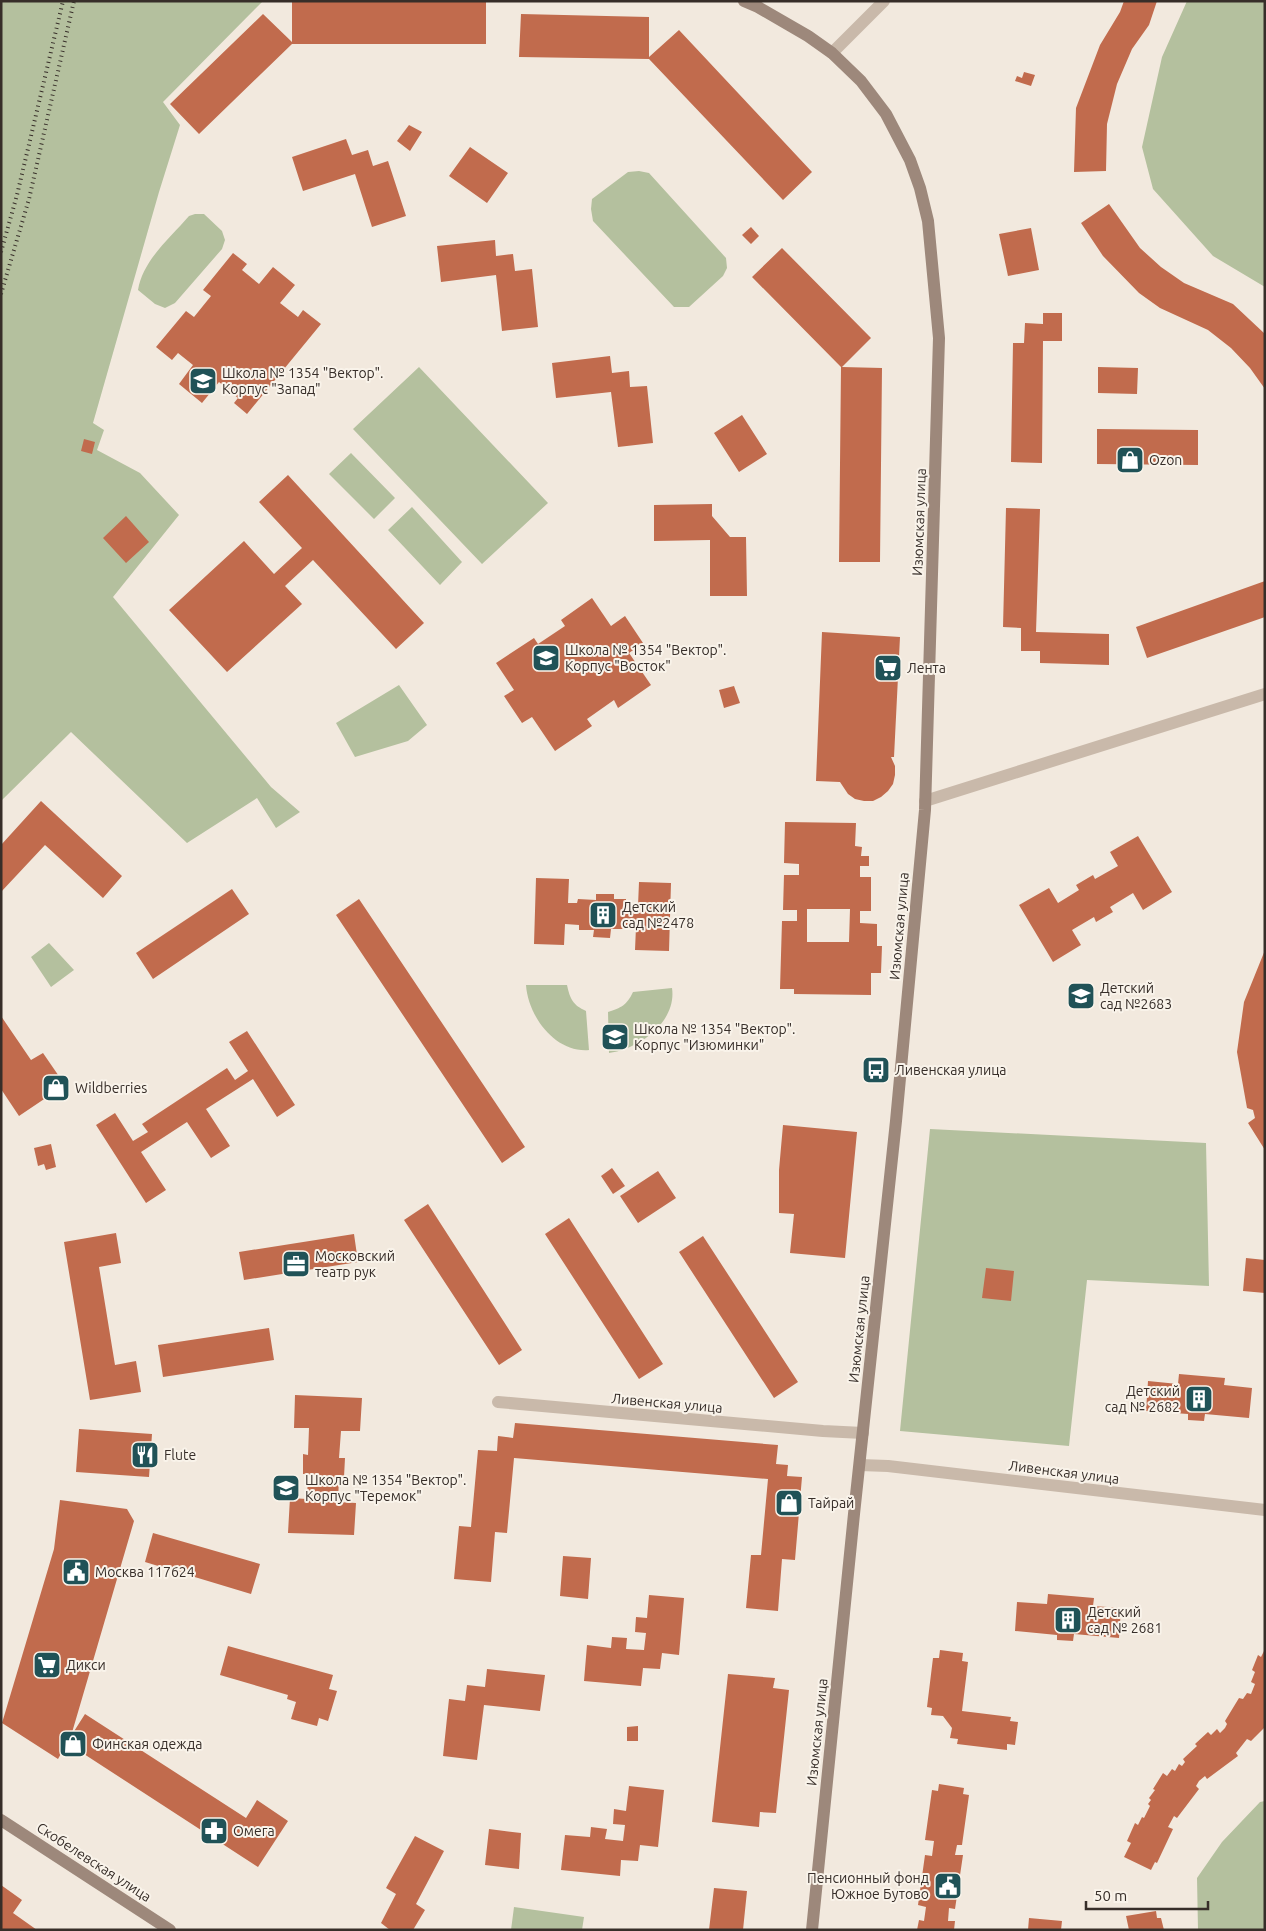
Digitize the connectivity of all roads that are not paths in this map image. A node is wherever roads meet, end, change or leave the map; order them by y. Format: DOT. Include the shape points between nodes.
graph roads {
  1 [pos="744,1"];
  2 [pos="884,1"];
  3 [pos="832,53"];
  4 [pos="1265,694"];
  5 [pos="925,801"];
  6 [pos="498,1402"];
  7 [pos="863,1433"];
  8 [pos="860,1465"];
  9 [pos="1265,1510"];
  10 [pos="1,1820"];
  11 [pos="170,1930"];
  12 [pos="812,1930"];
  1 -- 3 [label="street, Изюмская улица"];
  2 -- 3 [label="street"];
  3 -- 5 [label="street, Изюмская улица" via="861,81 886,114 919,182 928,221 939,338"];
  4 -- 5 [label="street"];
  5 -- 7 [label="street, Изюмская улица"];
  6 -- 7 [label="street, Ливенская улица"];
  7 -- 8 [label="street, Изюмская улица"];
  8 -- 9 [label="street, Ливенская улица"];
  8 -- 12 [label="street, Изюмская улица"];
  10 -- 11 [label="street, Скобелевская улица"];
}
